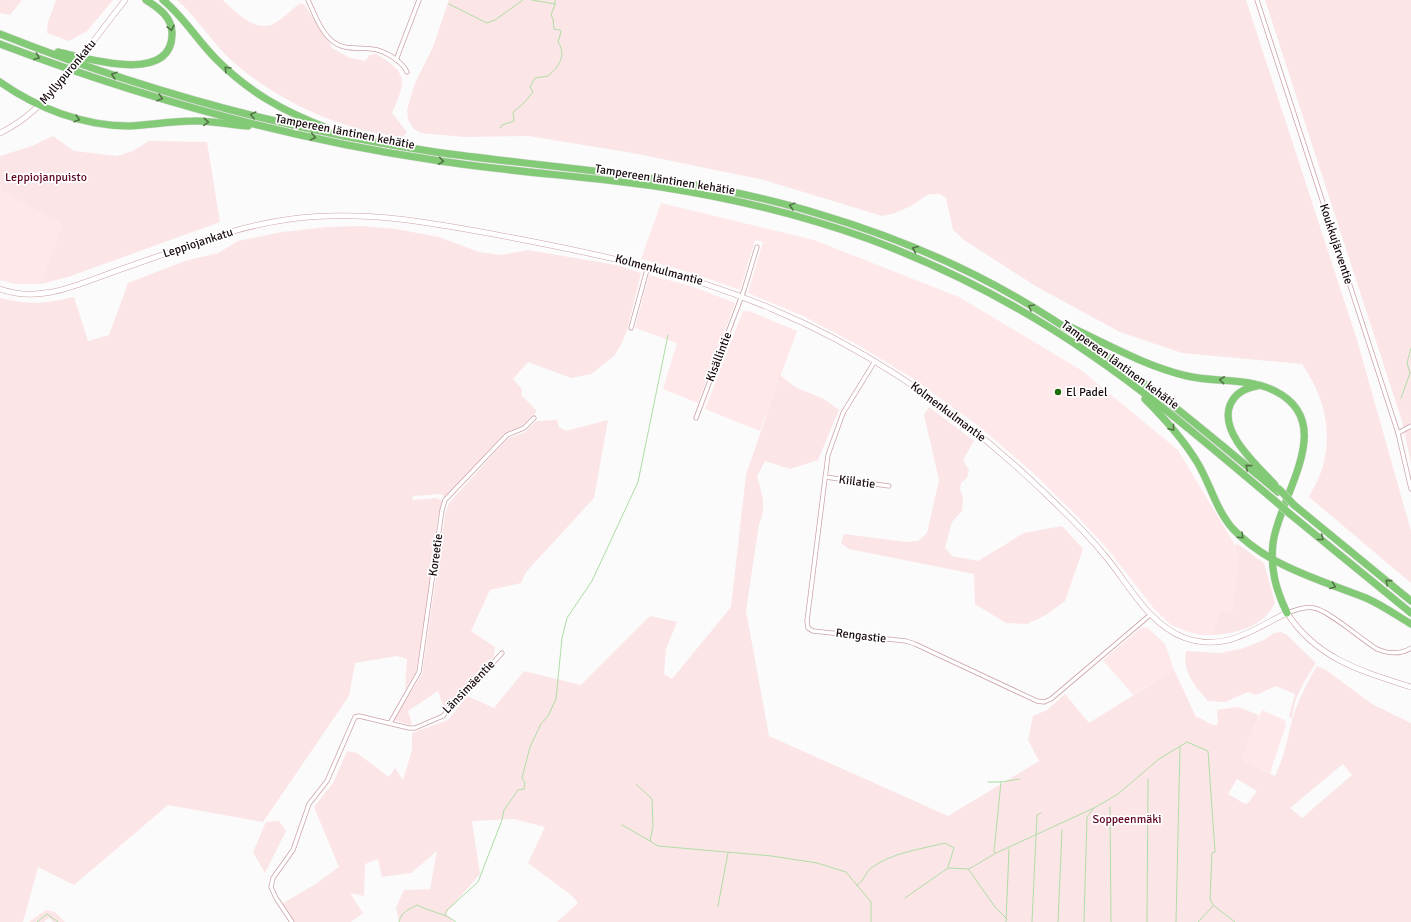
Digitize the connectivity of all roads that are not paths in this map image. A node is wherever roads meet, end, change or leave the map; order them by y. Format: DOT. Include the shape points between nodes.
graph roads {
  1 [pos="125,0"];
  2 [pos="146,0"];
  3 [pos="163,0"];
  4 [pos="308,0"];
  5 [pos="419,0"];
  6 [pos="1257,0"];
  7 [pos="0,34"];
  8 [pos="0,44"];
  9 [pos="27,45"];
  10 [pos="396,60"];
  11 [pos="407,72"];
  12 [pos="0,82"];
  13 [pos="41,105"];
  14 [pos="266,127"];
  15 [pos="0,133"];
  16 [pos="346,136"];
  17 [pos="402,218"];
  18 [pos="757,247"];
  19 [pos="648,266"];
  20 [pos="0,289"];
  21 [pos="742,296"];
  22 [pos="1052,318"];
  23 [pos="631,328"];
  24 [pos="875,361"];
  25 [pos="1126,379"];
  26 [pos="1261,385"];
  27 [pos="534,418"];
  28 [pos="696,418"];
  29 [pos="1411,426"];
  30 [pos="1398,433"];
  31 [pos="825,477"];
  32 [pos="889,486"];
  33 [pos="1411,489"];
  34 [pos="1279,491"];
  35 [pos="1272,559"];
  36 [pos="1411,601"];
  37 [pos="1287,613"];
  38 [pos="1411,613"];
  39 [pos="1150,615"];
  40 [pos="1411,624"];
  41 [pos="1411,648"];
  42 [pos="502,653"];
  43 [pos="1411,687"];
  44 [pos="390,723"];
  45 [pos="292,922"];
  1 -- 13 [label="street, Myllypuronkatu, bridge"];
  2 -- 9 [label="highway, one-way" via="166,16 170,22 172,35 166,52 152,62 107,63"];
  16 -- 3 [label="highway, one-way" via="277,107 237,80 178,13"];
  4 -- 10 [label="street" via="331,40 344,47 375,49"];
  5 -- 10 [label="street"];
  6 -- 30 [label="street, Koukkujärventie"];
  7 -- 9 [label="highway, Tampereen läntinen kehätie"];
  8 -- 14 [label="highway, Tampereen läntinen kehätie, one-way" via="135,91"];
  16 -- 9 [label="highway, Tampereen läntinen kehätie, one-way" via="193,99"];
  10 -- 11 [label="street"];
  12 -- 13 [label="highway"];
  13 -- 14 [label="highway, one-way" via="82,120 111,125 195,121"];
  13 -- 15 [label="street, Myllypuronkatu" via="22,121"];
  14 -- 25 [label="highway, Tampereen läntinen kehätie, one-way" via="431,160 714,196 815,222 868,239 968,283 1042,323"];
  22 -- 16 [label="highway, Tampereen läntinen kehätie, one-way" via="924,252 866,230 774,201 660,178 501,161"];
  17 -- 19 [label="street, Kolmenkulmantie" via="542,243"];
  17 -- 20 [label="street, Leppiojankatu" via="329,216 271,222 213,237 57,292 22,294"];
  18 -- 21 [label="street, Kisällintie"];
  19 -- 21 [label="street, Kolmenkulmantie"];
  19 -- 23 [label="street"];
  21 -- 24 [label="street, Kolmenkulmantie" via="798,320"];
  21 -- 28 [label="street, Kisällintie"];
  26 -- 22 [label="highway, one-way" via="1188,376 1157,368"];
  34 -- 22 [label="highway, Tampereen läntinen kehätie, one-way" via="1141,380"];
  24 -- 31 [label="street, Rengastie" via="838,424 828,455"];
  24 -- 39 [label="street, Kolmenkulmantie" via="960,418 1027,475 1098,547"];
  25 -- 35 [label="highway, one-way" via="1183,441 1198,463 1221,510 1233,528 1248,543"];
  25 -- 38 [label="highway, Tampereen läntinen kehätie, one-way, bridge"];
  26 -- 34 [label="highway" via="1243,390 1235,396 1229,407 1228,417 1230,428 1238,443"];
  26 -- 35 [label="highway" via="1279,393 1292,403 1302,421 1305,437 1300,466 1276,528"];
  27 -- 44 [label="street, Koreetie" via="524,428 507,435 445,500 419,672"];
  29 -- 30 [label="street"];
  30 -- 33 [label="street, Koukkujärventie"];
  31 -- 32 [label="street, Kiilatie"];
  31 -- 39 [label="street, Rengastie" via="807,621 808,628 813,631 915,644 1044,702 1051,699"];
  36 -- 34 [label="highway, Tampereen läntinen kehätie, one-way, bridge"];
  35 -- 37 [label="highway" via="1275,584"];
  35 -- 40 [label="highway, one-way" via="1373,602"];
  37 -- 39 [label="street, Kolmenkulmantie" via="1244,636 1208,642 1174,633"];
  37 -- 41 [label="street" via="1314,608 1386,653 1405,652"];
  37 -- 43 [label="street" via="1303,634 1329,655 1362,671"];
  42 -- 44 [label="street, Länsimäentie" via="468,690 457,698 444,716 415,728"];
  44 -- 45 [label="street, Länsimäentie" via="355,717 327,781 309,804 293,850 276,873 271,887"];
}
